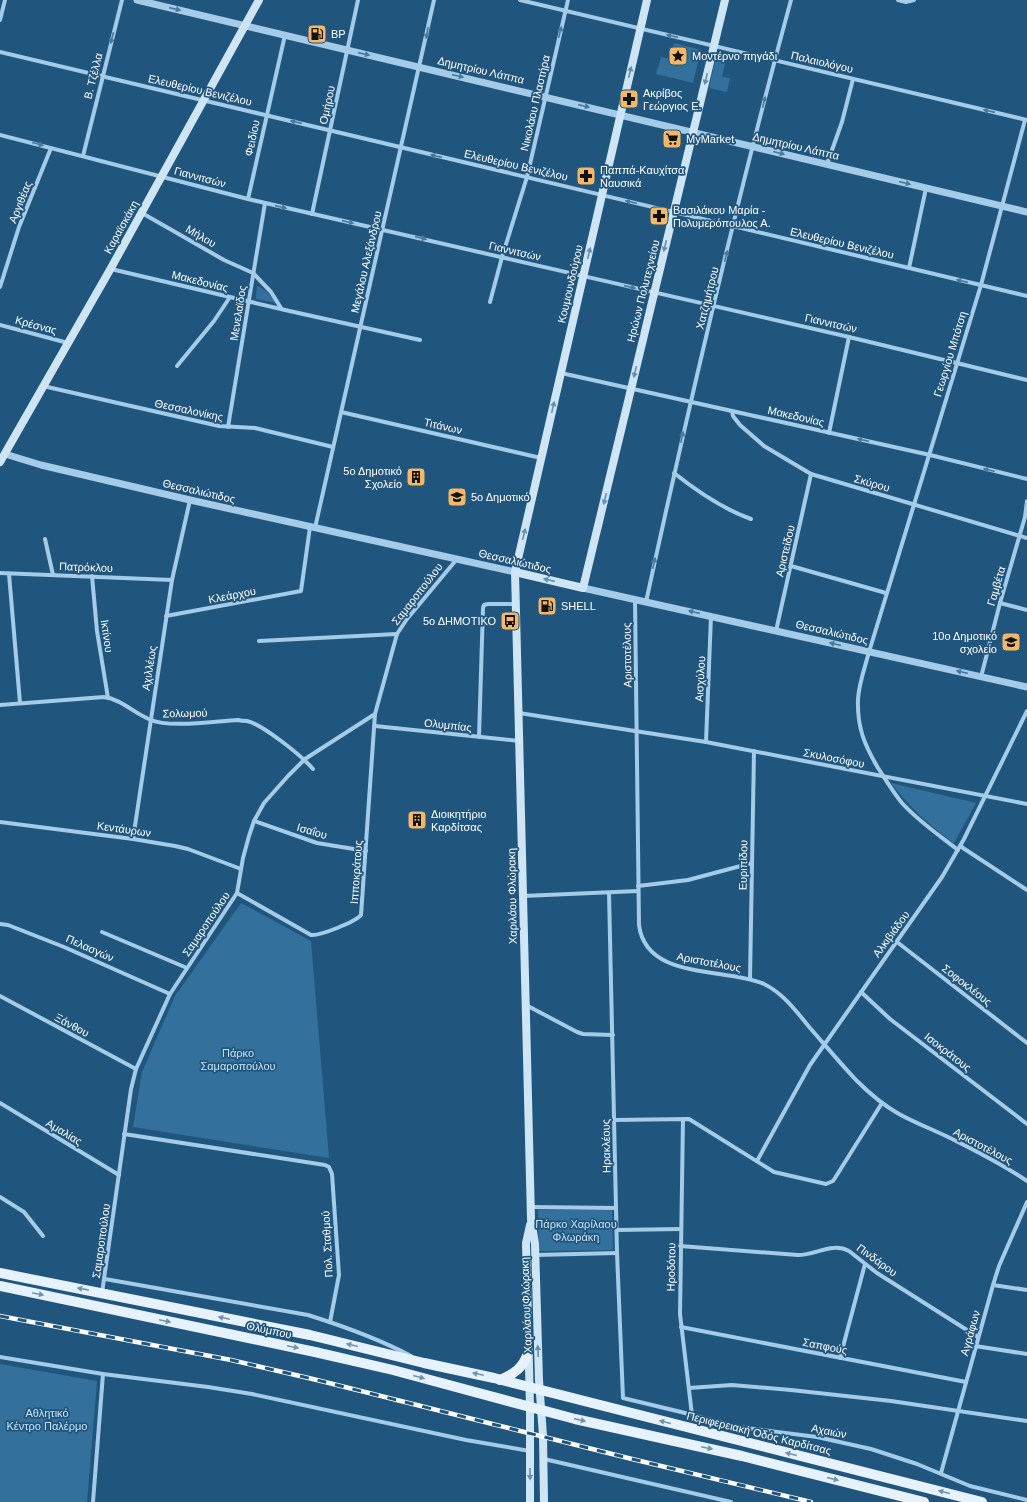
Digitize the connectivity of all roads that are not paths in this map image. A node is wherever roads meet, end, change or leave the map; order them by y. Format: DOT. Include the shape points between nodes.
graph roads {
  1 [pos="5,0"];
  2 [pos="122,0"];
  3 [pos="137,0"];
  4 [pos="259,0"];
  5 [pos="358,0"];
  6 [pos="434,0"];
  7 [pos="520,0"];
  8 [pos="568,0"];
  9 [pos="647,0"];
  10 [pos="724,0"];
  11 [pos="791,0"];
  12 [pos="898,0"];
  13 [pos="914,0"];
  14 [pos="566,10"];
  15 [pos="0,20"];
  16 [pos="245,25"];
  17 [pos="640,29"];
  18 [pos="285,35"];
  19 [pos="714,46"];
  20 [pos="347,50"];
  21 [pos="0,52"];
  22 [pos="775,61"];
  23 [pos="420,67"];
  24 [pos="103,76"];
  25 [pos="853,79"];
  26 [pos="545,97"];
  27 [pos="204,100"];
  28 [pos="267,115"];
  29 [pos="620,115"];
  30 [pos="1026,120"];
  31 [pos="330,130"];
  32 [pos="693,132"];
  33 [pos="0,135"];
  34 [pos="753,146"];
  35 [pos="51,148"];
  36 [pos="402,148"];
  37 [pos="83,156"];
  38 [pos="827,164"];
  39 [pos="162,177"];
  40 [pos="527,177"];
  41 [pos="926,188"];
  42 [pos="602,195"];
  43 [pos="248,199"];
  44 [pos="265,203"];
  45 [pos="1002,206"];
  46 [pos="674,212"];
  47 [pos="1027,212"];
  48 [pos="141,213"];
  49 [pos="312,214"];
  50 [pos="734,226"];
  51 [pos="383,230"];
  52 [pos="502,257"];
  53 [pos="111,268"];
  54 [pos="909,268"];
  55 [pos="254,273"];
  56 [pos="583,276"];
  57 [pos="980,285"];
  58 [pos="0,287"];
  59 [pos="654,293"];
  60 [pos="1027,296"];
  61 [pos="230,297"];
  62 [pos="249,302"];
  63 [pos="490,302"];
  64 [pos="714,306"];
  65 [pos="283,309"];
  66 [pos="0,325"];
  67 [pos="361,326"];
  68 [pos="849,337"];
  69 [pos="420,340"];
  70 [pos="68,343"];
  71 [pos="957,363"];
  72 [pos="178,366"];
  73 [pos="561,373"];
  74 [pos="1027,380"];
  75 [pos="43,386"];
  76 [pos="631,388"];
  77 [pos="691,402"];
  78 [pos="732,411"];
  79 [pos="341,412"];
  80 [pos="228,427"];
  81 [pos="829,433"];
  82 [pos="333,447"];
  83 [pos="2,453"];
  84 [pos="930,455"];
  85 [pos="542,458"];
  86 [pos="0,462"];
  87 [pos="674,473"];
  88 [pos="811,474"];
  89 [pos="1027,479"];
  90 [pos="190,500"];
  91 [pos="1027,500"];
  92 [pos="914,504"];
  93 [pos="751,520"];
  94 [pos="313,528"];
  95 [pos="1019,536"];
  96 [pos="1027,538"];
  97 [pos="45,539"];
  98 [pos="456,559"];
  99 [pos="791,566"];
  100 [pos="516,572"];
  101 [pos="0,573"];
  102 [pos="9,574"];
  103 [pos="53,575"];
  104 [pos="92,576"];
  105 [pos="172,580"];
  106 [pos="583,588"];
  107 [pos="301,591"];
  108 [pos="886,593"];
  109 [pos="635,599"];
  110 [pos="646,602"];
  111 [pos="1000,603"];
  112 [pos="516,604"];
  113 [pos="1027,610"];
  114 [pos="166,616"];
  115 [pos="711,616"];
  116 [pos="776,631"];
  117 [pos="397,634"];
  118 [pos="259,641"];
  119 [pos="869,652"];
  120 [pos="981,677"];
  121 [pos="1027,687"];
  122 [pos="108,698"];
  123 [pos="20,703"];
  124 [pos="0,705"];
  125 [pos="1027,711"];
  126 [pos="519,713"];
  127 [pos="375,714"];
  128 [pos="150,720"];
  129 [pos="374,726"];
  130 [pos="637,730"];
  131 [pos="479,737"];
  132 [pos="520,741"];
  133 [pos="706,742"];
  134 [pos="754,751"];
  135 [pos="305,759"];
  136 [pos="313,769"];
  137 [pos="884,777"];
  138 [pos="985,796"];
  139 [pos="1027,804"];
  140 [pos="254,821"];
  141 [pos="0,822"];
  142 [pos="133,839"];
  143 [pos="959,848"];
  144 [pos="366,851"];
  145 [pos="752,863"];
  146 [pos="241,869"];
  147 [pos="638,886"];
  148 [pos="1027,890"];
  149 [pos="638,892"];
  150 [pos="237,893"];
  151 [pos="609,893"];
  152 [pos="523,896"];
  153 [pos="0,924"];
  154 [pos="102,932"];
  155 [pos="897,942"];
  156 [pos="188,968"];
  157 [pos="750,979"];
  158 [pos="860,992"];
  159 [pos="170,994"];
  160 [pos="0,996"];
  161 [pos="526,1005"];
  162 [pos="612,1035"];
  163 [pos="824,1044"];
  164 [pos="1027,1044"];
  165 [pos="136,1069"];
  166 [pos="882,1103"];
  167 [pos="0,1104"];
  168 [pos="683,1119"];
  169 [pos="614,1120"];
  170 [pos="1027,1124"];
  171 [pos="124,1134"];
  172 [pos="757,1161"];
  173 [pos="119,1175"];
  174 [pos="1027,1181"];
  175 [pos="0,1197"];
  176 [pos="1027,1202"];
  177 [pos="531,1207"];
  178 [pos="616,1208"];
  179 [pos="531,1219"];
  180 [pos="681,1229"];
  181 [pos="617,1230"];
  182 [pos="43,1236"];
  183 [pos="680,1246"];
  184 [pos="617,1253"];
  185 [pos="535,1255"];
  186 [pos="865,1264"];
  187 [pos="0,1272"];
  188 [pos="105,1279"];
  189 [pos="993,1285"];
  190 [pos="0,1286"];
  191 [pos="1027,1290"];
  192 [pos="102,1293"];
  193 [pos="330,1322"];
  194 [pos="681,1328"];
  195 [pos="978,1337"];
  196 [pos="975,1346"];
  197 [pos="528,1353"];
  198 [pos="1027,1354"];
  199 [pos="0,1357"];
  200 [pos="840,1358"];
  201 [pos="424,1363"];
  202 [pos="103,1374"];
  203 [pos="500,1380"];
  204 [pos="966,1382"];
  205 [pos="530,1387"];
  206 [pos="688,1388"];
  207 [pos="540,1390"];
  208 [pos="623,1398"];
  209 [pos="530,1408"];
  210 [pos="958,1410"];
  211 [pos="542,1411"];
  212 [pos="692,1415"];
  213 [pos="1027,1421"];
  214 [pos="530,1451"];
  215 [pos="544,1459"];
  216 [pos="941,1473"];
  217 [pos="1027,1500"];
  218 [pos="92,1502"];
  219 [pos="530,1502"];
  220 [pos="544,1502"];
  221 [pos="731,1502"];
  222 [pos="924,1502"];
  223 [pos="982,1502"];
  1 -- 15 [label="street"];
  2 -- 24 [label="street, Β. Τζέλλα, one-way"];
  3 -- 16 [label="street, one-way"];
  4 -- 16 [label="main road, Καραϊσκάκη"];
  5 -- 20 [label="street, Ομήρου"];
  6 -- 23 [label="street, Μεγάλου Αλεξάνδρου, one-way"];
  7 -- 14 [label="street, Παλαιολόγου"];
  8 -- 14 [label="street, Νικολάου Πλαστήρα"];
  9 -- 17 [label="main road, Κουμουνδούρου"];
  10 -- 19 [label="main road, Ηρώων Πολυτεχνείου"];
  11 -- 22 [label="street, Χατζημήτρου"];
  12 -- 13 [label="street"];
  14 -- 17 [label="street, Παλαιολόγου"];
  26 -- 14 [label="street, Νικολάου Πλαστήρα, one-way"];
  16 -- 18 [label="street, Δημητρίου Λάππα"];
  16 -- 27 [label="main road, Καραϊσκάκη"];
  19 -- 17 [label="street, Παλαιολόγου, one-way"];
  29 -- 17 [label="main road, Κουμουνδούρου, one-way"];
  18 -- 20 [label="street, Δημητρίου Λάππα"];
  18 -- 28 [label="street, Φειδίου"];
  19 -- 22 [label="street, Παλαιολόγου"];
  19 -- 32 [label="main road, Ηρώων Πολυτεχνείου, one-way"];
  20 -- 23 [label="street, Δημητρίου Λάππα, one-way"];
  20 -- 31 [label="street, Ομήρου"];
  21 -- 24 [label="street, Ελευθερίου Βενιζέλου"];
  22 -- 25 [label="street, Παλαιολόγου"];
  34 -- 22 [label="street, Χατζημήτρου, one-way"];
  23 -- 26 [label="street, Δημητρίου Λάππα, one-way"];
  23 -- 36 [label="street, Μεγάλου Αλεξάνδρου"];
  24 -- 27 [label="street, Ελευθερίου Βενιζέλου"];
  24 -- 37 [label="street, Β. Τζέλλα"];
  30 -- 25 [label="street, Παλαιολόγου, one-way"];
  25 -- 38 [label="street" via="842,122"];
  26 -- 29 [label="street, Δημητρίου Λάππα, one-way"];
  26 -- 40 [label="street, Νικολάου Πλαστήρα"];
  27 -- 28 [label="street, Ελευθερίου Βενιζέλου"];
  27 -- 39 [label="main road, Καραϊσκάκη"];
  31 -- 28 [label="street, Ελευθερίου Βενιζέλου, one-way"];
  28 -- 43 [label="street, Φειδίου"];
  29 -- 32 [label="street, Δημητρίου Λάππα"];
  29 -- 42 [label="main road, Κουμουνδούρου"];
  30 -- 45 [label="street, Γεωργίου Μπότση"];
  31 -- 36 [label="street, Ελευθερίου Βενιζέλου"];
  31 -- 49 [label="street, Ομήρου"];
  32 -- 34 [label="street, Δημητρίου Λάππα"];
  32 -- 46 [label="main road, Ηρώων Πολυτεχνείου"];
  33 -- 35 [label="street, Γιαννιτσών, one-way"];
  34 -- 38 [label="street, Δημητρίου Λάππα, one-way"];
  34 -- 50 [label="street, Χατζημήτρου"];
  35 -- 37 [label="street, Γιαννιτσών"];
  35 -- 58 [label="street, Αργιθέας" via="19,227"];
  40 -- 36 [label="street, Ελευθερίου Βενιζέλου, one-way"];
  36 -- 51 [label="street, Μεγάλου Αλεξάνδρου"];
  37 -- 39 [label="street, Γιαννιτσών"];
  38 -- 41 [label="street, Δημητρίου Λάππα, one-way"];
  39 -- 43 [label="street, Γιαννιτσών"];
  39 -- 48 [label="main road, Καραϊσκάκη"];
  40 -- 42 [label="street, Ελευθερίου Βενιζέλου"];
  40 -- 52 [label="street, Νικολάου Πλαστήρα"];
  41 -- 45 [label="street, Δημητρίου Λάππα"];
  41 -- 54 [label="street"];
  46 -- 42 [label="street, Ελευθερίου Βενιζέλου, one-way"];
  56 -- 42 [label="main road, Κουμουνδούρου, one-way"];
  43 -- 44 [label="street, Γιαννιτσών"];
  44 -- 49 [label="street, Γιαννιτσών, one-way"];
  44 -- 55 [label="street, Μενελαϊδος"];
  45 -- 47 [label="street, Δημητρίου Λάππα"];
  45 -- 57 [label="street, Γεωργίου Μπότση"];
  46 -- 50 [label="street, Ελευθερίου Βενιζέλου"];
  46 -- 59 [label="main road, Ηρώων Πολυτεχνείου, one-way"];
  48 -- 53 [label="main road, Καραϊσκάκη"];
  48 -- 55 [label="street, Μήλου" via="224,260"];
  49 -- 51 [label="street, Γιαννιτσών, one-way"];
  50 -- 54 [label="street, Ελευθερίου Βενιζέλου"];
  64 -- 50 [label="street, Χατζημήτρου, one-way"];
  51 -- 52 [label="street, Γιαννιτσών, one-way"];
  51 -- 67 [label="street, Μεγάλου Αλεξάνδρου"];
  52 -- 56 [label="street, Γιαννιτσών"];
  52 -- 63 [label="street, Νικολάου Πλαστήρα"];
  53 -- 61 [label="street, Μακεδονίας"];
  53 -- 70 [label="main road, Καραϊσκάκη"];
  57 -- 54 [label="street, Ελευθερίου Βενιζέλου, one-way"];
  55 -- 62 [label="street, Μενελαϊδος"];
  55 -- 65 [label="street"];
  56 -- 59 [label="street, Γιαννιτσών, one-way"];
  56 -- 73 [label="main road, Κουμουνδούρου"];
  57 -- 60 [label="street, Ελευθερίου Βενιζέλου"];
  57 -- 71 [label="street, Γεωργίου Μπότση"];
  59 -- 64 [label="street, Γιαννιτσών"];
  59 -- 76 [label="main road, Ηρώων Πολυτεχνείου, one-way"];
  61 -- 62 [label="street, Μακεδονίας"];
  61 -- 72 [label="street" via="214,322"];
  62 -- 65 [label="street, Μακεδονίας"];
  62 -- 80 [label="street, Μενελαϊδος"];
  64 -- 68 [label="street, Γιαννιτσών"];
  64 -- 77 [label="street, Χατζημήτρου"];
  65 -- 67 [label="street, Μακεδονίας"];
  66 -- 70 [label="street, Κρέσνας"];
  67 -- 69 [label="street, Μακεδονίας"];
  67 -- 79 [label="street, Μεγάλου Αλεξάνδρου"];
  68 -- 71 [label="street, Γιαννιτσών"];
  68 -- 81 [label="street"];
  70 -- 75 [label="main road, Καραϊσκάκη"];
  71 -- 74 [label="street, Γιαννιτσών"];
  71 -- 84 [label="street, Γεωργίου Μπότση"];
  73 -- 76 [label="street, Μακεδονίας"];
  85 -- 73 [label="main road, Κουμουνδούρου, one-way"];
  75 -- 80 [label="street, Θεσσαλονίκης"];
  75 -- 83 [label="main road, Καραϊσκάκη"];
  76 -- 77 [label="street, Μακεδονίας"];
  76 -- 106 [label="main road, Ηρώων Πολυτεχνείου, one-way"];
  77 -- 78 [label="street, Μακεδονίας"];
  87 -- 77 [label="street, Χατζημήτρου, one-way"];
  78 -- 81 [label="street, Μακεδονίας"];
  78 -- 88 [label="street, Σκύρου" via="740,425 764,446"];
  79 -- 82 [label="street, Μεγάλου Αλεξάνδρου"];
  79 -- 85 [label="street, Τιτάνων"];
  80 -- 82 [label="street, Θεσσαλονίκης" via="255,428"];
  84 -- 81 [label="street, Μακεδονίας, one-way"];
  82 -- 94 [label="street, Μεγάλου Αλεξάνδρου"];
  83 -- 86 [label="main road, Καραϊσκάκη"];
  83 -- 90 [label="street, Θεσσαλιώτιδος" via="41,465"];
  89 -- 84 [label="street, Μακεδονίας, one-way"];
  84 -- 92 [label="street, Γεωργίου Μπότση"];
  100 -- 85 [label="main road, Κουμουνδούρου, one-way"];
  87 -- 93 [label="street" via="725,508"];
  110 -- 87 [label="street, Χατζημήτρου, one-way"];
  88 -- 92 [label="street, Σκύρου"];
  88 -- 99 [label="street, Αριστείδου"];
  90 -- 94 [label="street, Θεσσαλιώτιδος"];
  90 -- 105 [label="street, Αχιλλέως"];
  91 -- 95 [label="street, Γαμβέτα"];
  92 -- 95 [label="street, Σκύρου"];
  92 -- 108 [label="street, Γεωργίου Μπότση"];
  94 -- 98 [label="street, Θεσσαλιώτιδος"];
  94 -- 107 [label="street, Μεγάλου Αλεξάνδρου"];
  95 -- 96 [label="street, Σκύρου"];
  95 -- 111 [label="street, Γαμβέτα"];
  97 -- 103 [label="street"];
  98 -- 100 [label="street, Θεσσαλιώτιδος"];
  98 -- 117 [label="street, Σαμαροπούλου"];
  99 -- 108 [label="street"];
  99 -- 116 [label="street, Αριστείδου"];
  106 -- 100 [label="main road, Θεσσαλιώτιδος, one-way"];
  100 -- 112 [label="main road, Χαριλάου Φλώρακη"];
  101 -- 102 [label="street, Πατρόκλου"];
  102 -- 103 [label="street, Πατρόκλου"];
  102 -- 123 [label="street"];
  103 -- 104 [label="street, Πατρόκλου"];
  104 -- 105 [label="street, Πατρόκλου"];
  104 -- 122 [label="street, Ικτίνου" via="97,631"];
  105 -- 114 [label="street, Αχιλλέως"];
  106 -- 109 [label="street, Θεσσαλιώτιδος"];
  107 -- 114 [label="street, Κλεάρχου"];
  108 -- 119 [label="street, Γεωργίου Μπότση"];
  109 -- 110 [label="street, Θεσσαλιώτιδος"];
  109 -- 130 [label="street, Αριστοτέλους"];
  115 -- 110 [label="street, Θεσσαλιώτιδος, one-way"];
  111 -- 113 [label="street"];
  111 -- 120 [label="street, Γαμβέτα"];
  112 -- 126 [label="main road, Χαριλάου Φλώρακη"];
  112 -- 131 [label="street" via="488,604 483,608"];
  114 -- 128 [label="street, Αχιλλέως"];
  115 -- 116 [label="street, Θεσσαλιώτιδος"];
  115 -- 133 [label="street, Αισχύλου"];
  119 -- 116 [label="street, Θεσσαλιώτιδος, one-way"];
  117 -- 118 [label="street"];
  117 -- 127 [label="street, Σαμαροπούλου"];
  120 -- 119 [label="street, Θεσσαλιώτιδος, one-way"];
  119 -- 137 [label="street, Γεωργίου Μπότση" via="858,698 861,734"];
  120 -- 121 [label="street, Θεσσαλιώτιδος"];
  122 -- 123 [label="street, Σολωμού"];
  122 -- 128 [label="street, Σολωμού"];
  123 -- 124 [label="street, Σολωμού"];
  125 -- 138 [label="street, Αλκιβιάδου"];
  126 -- 130 [label="street, Σκυλοσόφου"];
  126 -- 132 [label="main road, Χαριλάου Φλώρακη"];
  127 -- 129 [label="street, Ιπποκράτους"];
  127 -- 135 [label="street, Σαμαροπούλου"];
  128 -- 135 [label="street, Σολωμού" via="164,724 248,721"];
  128 -- 142 [label="street, Αχιλλέως"];
  129 -- 131 [label="street, Ολυμπίας"];
  129 -- 144 [label="street, Ιπποκράτους"];
  130 -- 133 [label="street, Σκυλοσόφου"];
  130 -- 147 [label="street, Αριστοτέλους"];
  131 -- 132 [label="street, Ολυμπίας"];
  132 -- 152 [label="main road, Χαριλάου Φλώρακη"];
  133 -- 134 [label="street, Σκυλοσόφου"];
  134 -- 137 [label="street, Σκυλοσόφου"];
  134 -- 145 [label="street, Ευριπίδου"];
  135 -- 136 [label="street, Σολωμού"];
  135 -- 140 [label="street, Σαμαροπούλου" via="268,798"];
  137 -- 138 [label="street, Σκυλοσόφου"];
  137 -- 143 [label="street, Γεωργίου Μπότση" via="908,809"];
  138 -- 139 [label="street, Σκυλοσόφου"];
  138 -- 143 [label="street, Αλκιβιάδου"];
  140 -- 144 [label="street, Ισαΐου" via="317,843"];
  140 -- 146 [label="street, Σαμαροπούλου"];
  141 -- 142 [label="street, Κεντάυρων"];
  142 -- 146 [label="street, Κεντάυρων" via="181,847"];
  143 -- 148 [label="street, Γεωργίου Μπότση"];
  143 -- 155 [label="street, Αλκιβιάδου"];
  144 -- 150 [label="street, Ιπποκράτους" via="361,914 356,919 317,935 311,935"];
  145 -- 147 [label="street" via="688,880"];
  145 -- 157 [label="street, Ευριπίδου"];
  146 -- 150 [label="street, Σαμαροπούλου"];
  147 -- 149 [label="street, Αριστοτέλους"];
  149 -- 151 [label="street"];
  149 -- 157 [label="street, Αριστοτέλους" via="640,933 647,947 656,956 682,967"];
  150 -- 156 [label="street, Σαμαροπούλου"];
  151 -- 152 [label="street"];
  151 -- 162 [label="street, Ηρακλέους"];
  152 -- 161 [label="main road, Χαριλάου Φλώρακη"];
  153 -- 159 [label="street, Πελασγών" via="64,947"];
  154 -- 156 [label="street"];
  155 -- 158 [label="street, Αλκιβιάδου"];
  155 -- 164 [label="street, Σοφοκλέους"];
  156 -- 159 [label="street, Σαμαροπούλου"];
  157 -- 163 [label="street, Αριστοτέλους" via="768,986 778,994"];
  158 -- 163 [label="street, Αλκιβιάδου"];
  158 -- 170 [label="street, Ισοκράτους" via="890,1019"];
  159 -- 165 [label="street, Σαμαροπούλου"];
  160 -- 165 [label="street, Ξάνθου"];
  161 -- 162 [label="street" via="577,1032"];
  161 -- 177 [label="main road, Χαριλάου Φλώρακη"];
  162 -- 169 [label="street, Ηρακλέους"];
  163 -- 166 [label="street, Αριστοτέλους" via="857,1081"];
  163 -- 172 [label="street, Αλκιβιάδου"];
  165 -- 171 [label="street, Σαμαροπούλου" via="128,1101"];
  166 -- 172 [label="street" via="832,1181 823,1183 781,1174"];
  166 -- 174 [label="street, Αριστοτέλους" via="912,1121 985,1156"];
  167 -- 173 [label="street, Αμαλίας"];
  168 -- 169 [label="street"];
  168 -- 172 [label="street" via="691,1120"];
  168 -- 180 [label="street, Ηροδότου"];
  169 -- 178 [label="street, Ηρακλέους"];
  171 -- 173 [label="street, Σαμαροπούλου"];
  171 -- 193 [label="street, Πολ. Σταθμού" via="329,1167 332,1174 340,1275"];
  173 -- 188 [label="street, Σαμαροπούλου"];
  175 -- 182 [label="street" via="24,1212"];
  176 -- 189 [label="street, Αγράφων"];
  177 -- 178 [label="street"];
  177 -- 179 [label="main road, Χαριλάου Φλώρακη"];
  178 -- 181 [label="street, Ηρακλέους"];
  179 -- 185 [label="main road, Χαριλάου Φλώρακη"];
  179 -- 197 [label="main road, Χαριλάου Φλώρακη" via="526,1243"];
  180 -- 181 [label="street"];
  180 -- 183 [label="street, Ηροδότου"];
  181 -- 184 [label="street, Ηρακλέους"];
  183 -- 186 [label="street, Πινδάρου" via="798,1255 838,1247 849,1251"];
  183 -- 194 [label="street, Ηροδότου"];
  184 -- 185 [label="street"];
  184 -- 208 [label="street, Ηρακλέους"];
  207 -- 185 [label="main road, Χαριλάου Φλώρακη, one-way"];
  186 -- 195 [label="street, Πινδάρου"];
  186 -- 200 [label="street"];
  192 -- 187 [label="main road, Ολύμπου, one-way"];
  188 -- 192 [label="street, Σαμαροπούλου"];
  188 -- 193 [label="street" via="308,1315"];
  189 -- 191 [label="street"];
  189 -- 195 [label="street, Αγράφων"];
  190 -- 209 [label="main road, Ολύμπου, one-way" via="316,1352 393,1370"];
  201 -- 192 [label="main road, Ολύμπου, one-way" via="310,1335"];
  193 -- 201 [label="street" via="395,1347"];
  194 -- 200 [label="street, Σαπφούς"];
  194 -- 206 [label="street, Ηροδότου"];
  195 -- 196 [label="street, Αγράφων"];
  196 -- 198 [label="street"];
  196 -- 204 [label="street, Αγράφων"];
  197 -- 203 [label="main road" via="518,1370"];
  197 -- 205 [label="main road, Χαριλάου Φλώρακη"];
  199 -- 202 [label="street"];
  200 -- 204 [label="street, Σαπφούς"];
  203 -- 201 [label="main road, Ολύμπου, one-way"];
  202 -- 214 [label="street" via="252,1394 466,1440"];
  202 -- 218 [label="street"];
  203 -- 205 [label="main road, Ολύμπου"];
  204 -- 210 [label="street, Αγράφων"];
  205 -- 207 [label="main road, Περιφερειακή Οδός Καρδίτσας"];
  205 -- 209 [label="main road, Χαριλάου Φλώρακη"];
  206 -- 210 [label="street" via="752,1386"];
  206 -- 212 [label="street, Ηροδότου"];
  207 -- 211 [label="main road, Χαριλάου Φλώρακη"];
  223 -- 207 [label="main road, Περιφερειακή Οδός Καρδίτσας, one-way"];
  208 -- 212 [label="street, Αχαιών"];
  209 -- 211 [label="main road"];
  209 -- 214 [label="main road, Χαριλάου Φλώρακη"];
  210 -- 213 [label="street"];
  210 -- 216 [label="street, Αγράφων"];
  211 -- 215 [label="main road, Χαριλάου Φλώρακη"];
  211 -- 222 [label="main road, one-way" via="742,1456"];
  212 -- 216 [label="street, Αχαιών" via="738,1427 851,1444"];
  214 -- 219 [label="main road, Χαριλάου Φλώρακη, one-way"];
  215 -- 220 [label="main road, Χαριλάου Φλώρακη"];
  215 -- 221 [label="street"];
  216 -- 217 [label="street, Αχαιών" via="970,1486"];
}
